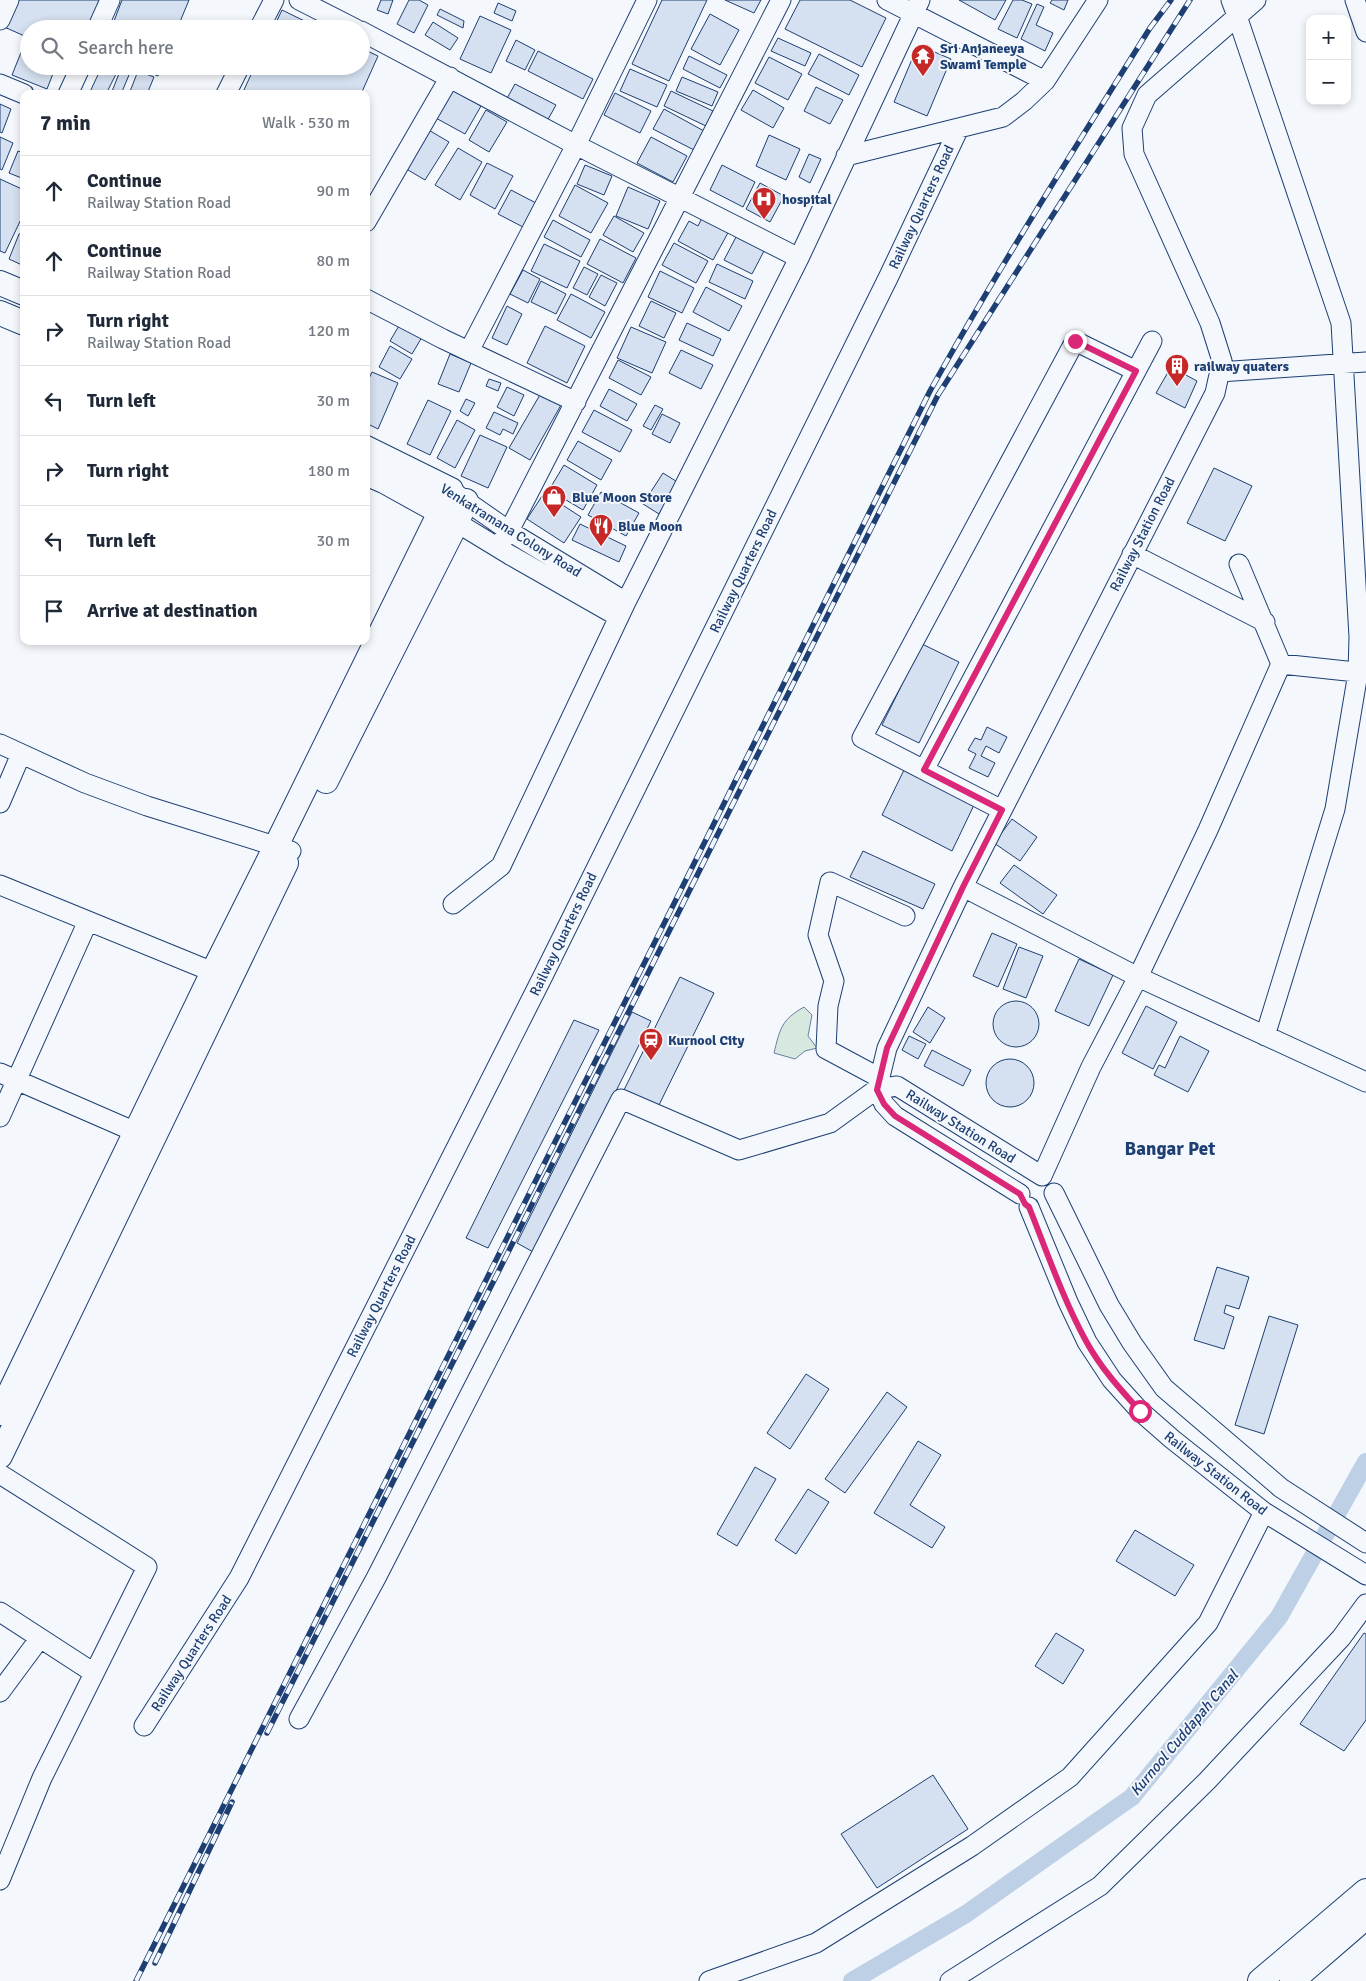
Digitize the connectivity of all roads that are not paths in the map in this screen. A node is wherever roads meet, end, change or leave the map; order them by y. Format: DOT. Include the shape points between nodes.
graph roads {
  1 [pos="9,0"];
  2 [pos="110,0"];
  3 [pos="274,0"];
  4 [pos="299,0"];
  5 [pos="647,0"];
  6 [pos="781,0"];
  7 [pos="887,0"];
  8 [pos="1098,0"];
  9 [pos="1256,0"];
  10 [pos="1355,0"];
  11 [pos="1231,5"];
  12 [pos="916,6"];
  13 [pos="0,20"];
  14 [pos="101,20"];
  15 [pos="264,20"];
  16 [pos="338,20"];
  17 [pos="1366,32"];
  18 [pos="370,36"];
  19 [pos="77,75"];
  20 [pos="236,75"];
  21 [pos="450,77"];
  22 [pos="1045,81"];
  23 [pos="0,84"];
  24 [pos="70,90"];
  25 [pos="228,90"];
  26 [pos="20,92"];
  27 [pos="959,128"];
  28 [pos="576,145"];
  29 [pos="846,156"];
  30 [pos="681,198"];
  31 [pos="370,215"];
  32 [pos="799,258"];
  33 [pos="0,282"];
  34 [pos="20,291"];
  35 [pos="370,301"];
  36 [pos="0,313"];
  37 [pos="20,321"];
  38 [pos="1152,341"];
  39 [pos="469,351"];
  40 [pos="1366,362"];
  41 [pos="1343,364"];
  42 [pos="1136,371"];
  43 [pos="1220,372"];
  44 [pos="576,402"];
  45 [pos="370,451"];
  46 [pos="370,475"];
  47 [pos="453,506"];
  48 [pos="509,531"];
  49 [pos="498,548"];
  50 [pos="1132,554"];
  51 [pos="1238,564"];
  52 [pos="623,610"];
  53 [pos="1265,622"];
  54 [pos="1281,664"];
  55 [pos="1362,673"];
  56 [pos="0,744"];
  57 [pos="21,754"];
  58 [pos="924,770"];
  59 [pos="0,803"];
  60 [pos="1002,810"];
  61 [pos="284,849"];
  62 [pos="0,885"];
  63 [pos="963,887"];
  64 [pos="452,904"];
  65 [pos="905,916"];
  66 [pos="88,921"];
  67 [pos="212,972"];
  68 [pos="1138,977"];
  69 [pos="1266,1036"];
  70 [pos="8,1077"];
  71 [pos="1366,1082"];
  72 [pos="878,1084"];
  73 [pos="0,1117"];
  74 [pos="144,1136"];
  75 [pos="1042,1176"];
  76 [pos="1054,1193"];
  77 [pos="1025,1201"];
  78 [pos="0,1413"];
  79 [pos="0,1456"];
  80 [pos="0,1474"];
  81 [pos="1264,1512"];
  82 [pos="1366,1543"];
  83 [pos="1366,1575"];
  84 [pos="1366,1604"];
  85 [pos="0,1612"];
  86 [pos="40,1638"];
  87 [pos="94,1673"];
  88 [pos="0,1692"];
  89 [pos="299,1719"];
  90 [pos="144,1726"];
  91 [pos="0,1880"];
  92 [pos="1366,1891"];
  93 [pos="1366,1917"];
  94 [pos="709,1981"];
  95 [pos="950,1981"];
  96 [pos="1260,1981"];
  97 [pos="1292,1981"];
  1 -- 13 [label="street"];
  2 -- 14 [label="street"];
  3 -- 15 [label="street"];
  4 -- 16 [label="street"];
  5 -- 28 [label="street"];
  6 -- 30 [label="street"];
  7 -- 12 [label="street"];
  8 -- 22 [label="street"];
  9 -- 11 [label="street, Railway Station Road"];
  10 -- 17 [label="street"];
  11 -- 41 [label="street" via="1341,323"];
  11 -- 43 [label="street, Railway Station Road" via="1147,95 1132,128 1134,154 1210,322 1222,361"];
  12 -- 22 [label="street"];
  12 -- 29 [label="street"];
  18 -- 21 [label="street"];
  19 -- 24 [label="street"];
  20 -- 25 [label="street"];
  21 -- 28 [label="street"];
  21 -- 31 [label="street"];
  22 -- 27 [label="street" via="1024,102 1002,117"];
  23 -- 26 [label="street"];
  27 -- 29 [label="street"];
  27 -- 90 [label="street, Railway Quarters Road" via="885,285 244,1570"];
  28 -- 30 [label="street"];
  28 -- 39 [label="street"];
  29 -- 32 [label="street"];
  30 -- 32 [label="street"];
  30 -- 44 [label="street"];
  32 -- 52 [label="street"];
  33 -- 34 [label="main road"];
  35 -- 39 [label="street"];
  36 -- 37 [label="main road"];
  38 -- 42 [label="street"];
  39 -- 44 [label="street"];
  40 -- 41 [label="street"];
  41 -- 43 [label="street"];
  41 -- 55 [label="street"];
  42 -- 58 [label="street"];
  42 -- 58 [label="street" via="1075,341 862,738"];
  43 -- 50 [label="street, Railway Station Road" via="1215,393"];
  44 -- 48 [label="street"];
  45 -- 47 [label="main road, Venkatramana Colony Road"];
  46 -- 47 [label="main road"];
  47 -- 48 [label="street, Venkatramana Colony Road"];
  47 -- 49 [label="street"];
  47 -- 61 [label="main road"];
  48 -- 49 [label="street"];
  48 -- 52 [label="street, Venkatramana Colony Road"];
  49 -- 52 [label="street"];
  50 -- 53 [label="street"];
  50 -- 60 [label="street, Railway Station Road"];
  51 -- 53 [label="street"];
  52 -- 64 [label="street" via="501,866"];
  53 -- 54 [label="street"];
  54 -- 55 [label="street"];
  54 -- 68 [label="street" via="1208,830"];
  55 -- 69 [label="street" via="1335,810"];
  56 -- 57 [label="street"];
  57 -- 59 [label="street"];
  57 -- 61 [label="street" via="85,784"];
  58 -- 60 [label="street"];
  60 -- 63 [label="street, Railway Station Road"];
  61 -- 67 [label="main road"];
  61 -- 74 [label="main road"];
  62 -- 66 [label="street"];
  63 -- 68 [label="street"];
  63 -- 72 [label="street, Railway Station Road" via="887,1048"];
  65 -- 72 [label="street" via="830,882 818,935 834,981 828,1006 826,1049"];
  66 -- 67 [label="street"];
  66 -- 70 [label="street"];
  67 -- 74 [label="main road"];
  68 -- 69 [label="street"];
  68 -- 75 [label="street" via="1091,1067"];
  69 -- 71 [label="street"];
  70 -- 73 [label="street"];
  70 -- 74 [label="street"];
  72 -- 75 [label="street, Railway Station Road" via="897,1086"];
  72 -- 77 [label="street, Railway Station Road" via="884,1104 895,1116"];
  72 -- 89 [label="street" via="830,1123 739,1150 621,1099 376,1578"];
  74 -- 78 [label="main road"];
  74 -- 79 [label="main road"];
  75 -- 76 [label="street" via="1051,1182"];
  75 -- 77 [label="street" via="1031,1176 1023,1183"];
  76 -- 77 [label="street" via="1046,1207 1040,1209"];
  76 -- 82 [label="street, Railway Station Road" via="1109,1305 1164,1388 1281,1488"];
  77 -- 81 [label="street, Railway Station Road" via="1087,1342 1112,1380 1166,1434"];
  80 -- 87 [label="street" via="147,1567"];
  81 -- 83 [label="street, Railway Station Road"];
  81 -- 94 [label="street" via="1208,1622 1070,1777 972,1846 816,1943"];
  84 -- 95 [label="street" via="1341,1638 1206,1781 1100,1886"];
  85 -- 86 [label="street"];
  86 -- 87 [label="street"];
  86 -- 88 [label="street"];
  87 -- 91 [label="street" via="42,1778"];
  92 -- 96 [label="main road"];
  93 -- 97 [label="main road"];
}
